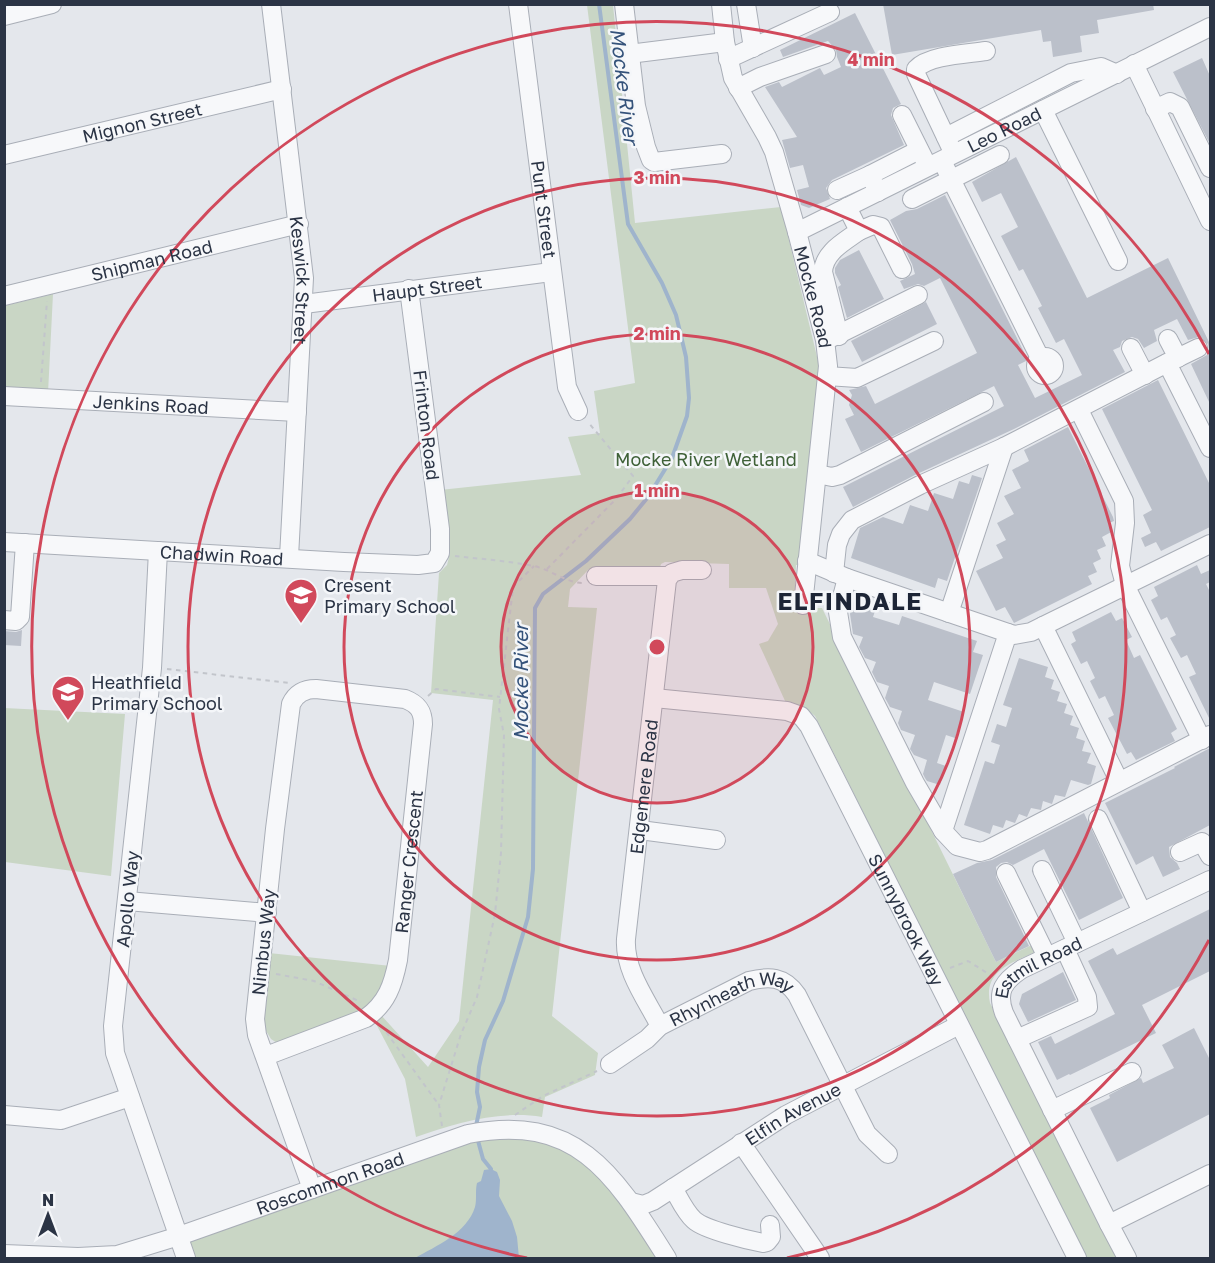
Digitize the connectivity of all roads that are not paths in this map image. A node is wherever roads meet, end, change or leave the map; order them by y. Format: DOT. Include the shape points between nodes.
graph roads {
  1 [pos="52,4"];
  2 [pos="271,4"];
  3 [pos="518,4"];
  4 [pos="624,4"];
  5 [pos="722,4"];
  6 [pos="746,4"];
  7 [pos="830,12"];
  8 [pos="4,16"];
  9 [pos="1210,27"];
  10 [pos="753,48"];
  11 [pos="727,51"];
  12 [pos="986,51"];
  13 [pos="629,54"];
  14 [pos="826,54"];
  15 [pos="1134,64"];
  16 [pos="1117,74"];
  17 [pos="738,88"];
  18 [pos="282,89"];
  19 [pos="1155,109"];
  20 [pos="1043,110"];
  21 [pos="902,115"];
  22 [pos="946,137"];
  23 [pos="920,150"];
  24 [pos="4,154"];
  25 [pos="722,154"];
  26 [pos="1000,155"];
  27 [pos="942,161"];
  28 [pos="1210,168"];
  29 [pos="870,175"];
  30 [pos="951,179"];
  31 [pos="837,190"];
  32 [pos="878,192"];
  33 [pos="912,199"];
  34 [pos="847,207"];
  35 [pos="1210,221"];
  36 [pos="299,224"];
  37 [pos="859,231"];
  38 [pos="796,232"];
  39 [pos="1118,261"];
  40 [pos="902,269"];
  41 [pos="551,272"];
  42 [pos="409,289"];
  43 [pos="918,295"];
  44 [pos="4,296"];
  45 [pos="304,303"];
  46 [pos="832,338"];
  47 [pos="1168,339"];
  48 [pos="934,341"];
  49 [pos="1131,348"];
  50 [pos="1198,348"];
  51 [pos="1040,358"];
  52 [pos="1173,361"];
  53 [pos="1145,375"];
  54 [pos="827,376"];
  55 [pos="4,396"];
  56 [pos="984,402"];
  57 [pos="1079,410"];
  58 [pos="578,411"];
  59 [pos="297,412"];
  60 [pos="1004,447"];
  61 [pos="1210,448"];
  62 [pos="817,474"];
  63 [pos="4,542"];
  64 [pos="25,543"];
  65 [pos="1210,544"];
  66 [pos="158,551"];
  67 [pos="439,556"];
  68 [pos="289,557"];
  69 [pos="807,561"];
  70 [pos="702,570"];
  71 [pos="841,575"];
  72 [pos="596,576"];
  73 [pos="668,576"];
  74 [pos="1125,585"];
  75 [pos="802,605"];
  76 [pos="949,613"];
  77 [pos="4,620"];
  78 [pos="1043,626"];
  79 [pos="1008,633"];
  80 [pos="654,698"];
  81 [pos="417,705"];
  82 [pos="1206,737"];
  83 [pos="1119,781"];
  84 [pos="1098,819"];
  85 [pos="640,830"];
  86 [pos="943,831"];
  87 [pos="716,840"];
  88 [pos="1180,852"];
  89 [pos="1210,856"];
  90 [pos="1042,870"];
  91 [pos="1006,873"];
  92 [pos="1210,880"];
  93 [pos="127,901"];
  94 [pos="1142,912"];
  95 [pos="267,913"];
  96 [pos="1071,946"];
  97 [pos="1047,957"];
  98 [pos="959,1025"];
  99 [pos="660,1026"];
  100 [pos="1017,1040"];
  101 [pos="266,1056"];
  102 [pos="610,1064"];
  103 [pos="1132,1072"];
  104 [pos="842,1086"];
  105 [pos="130,1097"];
  106 [pos="1052,1110"];
  107 [pos="4,1115"];
  108 [pos="741,1143"];
  109 [pos="888,1154"];
  110 [pos="1210,1174"];
  111 [pos="673,1188"];
  112 [pos="312,1189"];
  113 [pos="631,1202"];
  114 [pos="1109,1224"];
  115 [pos="770,1225"];
  116 [pos="179,1236"];
  117 [pos="9,1256"];
  118 [pos="186,1258"];
  119 [pos="667,1258"];
  120 [pos="820,1258"];
  121 [pos="1077,1258"];
  122 [pos="1127,1258"];
  1 -- 8 [label="street"];
  2 -- 18 [label="street, Keswick Street"];
  3 -- 41 [label="street, Punt Street"];
  4 -- 13 [label="street"];
  5 -- 11 [label="street, Mocke Road"];
  6 -- 10 [label="street"];
  7 -- 10 [label="street"];
  9 -- 15 [label="street, Leo Road"];
  10 -- 11 [label="street"];
  11 -- 13 [label="street"];
  11 -- 17 [label="street, Mocke Road"];
  12 -- 22 [label="street" via="923,63 916,69"];
  13 -- 25 [label="street" via="636,106 651,160"];
  14 -- 17 [label="street"];
  15 -- 16 [label="street, Leo Road"];
  15 -- 19 [label="street"];
  16 -- 20 [label="street, Leo Road"];
  16 -- 22 [label="street" via="1101,67 1071,74"];
  17 -- 38 [label="street, Mocke Road" via="774,152"];
  18 -- 24 [label="street, Mignon Street"];
  18 -- 36 [label="street, Keswick Street"];
  19 -- 28 [label="street" via="1170,102 1180,107"];
  19 -- 35 [label="street"];
  20 -- 27 [label="street, Leo Road"];
  20 -- 39 [label="street"];
  21 -- 23 [label="street"];
  22 -- 27 [label="street"];
  23 -- 27 [label="street"];
  23 -- 29 [label="street"];
  26 -- 30 [label="street"];
  27 -- 30 [label="street"];
  27 -- 32 [label="street, Leo Road"];
  29 -- 31 [label="street"];
  29 -- 32 [label="street"];
  30 -- 33 [label="street"];
  30 -- 51 [label="street"];
  32 -- 34 [label="street, Leo Road"];
  34 -- 37 [label="street"];
  34 -- 38 [label="street, Leo Road"];
  36 -- 44 [label="street, Shipman Road"];
  36 -- 45 [label="street, Keswick Street"];
  37 -- 40 [label="street" via="873,225 881,227"];
  37 -- 46 [label="street" via="835,249 824,264"];
  38 -- 46 [label="street, Mocke Road"];
  41 -- 42 [label="street, Haupt Street"];
  41 -- 58 [label="street, Punt Street" via="567,387"];
  42 -- 45 [label="street, Haupt Street"];
  42 -- 67 [label="street, Frinton Road" via="440,529"];
  43 -- 46 [label="street"];
  45 -- 59 [label="street, Keswick Street"];
  46 -- 54 [label="street, Mocke Road"];
  47 -- 52 [label="street"];
  48 -- 54 [label="street" via="857,378"];
  49 -- 53 [label="street"];
  50 -- 52 [label="street"];
  52 -- 53 [label="street"];
  52 -- 61 [label="street"];
  53 -- 57 [label="street"];
  54 -- 62 [label="street, Mocke Road"];
  55 -- 59 [label="street, Jenkins Road"];
  56 -- 62 [label="street" via="840,475"];
  57 -- 60 [label="street"];
  57 -- 74 [label="street" via="1124,501 1120,566"];
  59 -- 68 [label="street, Keswick Street"];
  60 -- 71 [label="street" via="852,520 837,545"];
  60 -- 76 [label="street"];
  62 -- 69 [label="street, Mocke Road"];
  63 -- 64 [label="street, Chadwin Road"];
  64 -- 66 [label="street, Chadwin Road"];
  64 -- 77 [label="street" via="20,617 16,621"];
  65 -- 74 [label="street"];
  66 -- 68 [label="street, Chadwin Road"];
  66 -- 93 [label="street, Apollo Way" via="152,668"];
  67 -- 68 [label="street, Chadwin Road" via="434,563 418,565"];
  69 -- 71 [label="street"];
  69 -- 75 [label="street, Mocke Road"];
  70 -- 73 [label="street" via="682,570"];
  71 -- 76 [label="street"];
  71 -- 86 [label="street" via="838,612 842,637"];
  72 -- 73 [label="street"];
  73 -- 80 [label="street, Edgemere Road"];
  74 -- 78 [label="street"];
  74 -- 82 [label="street"];
  76 -- 79 [label="street"];
  78 -- 79 [label="street" via="1021,634"];
  78 -- 83 [label="street"];
  79 -- 86 [label="street"];
  80 -- 85 [label="street, Edgemere Road"];
  80 -- 98 [label="street, Sunnybrook Way" via="787,711 801,716 846,797"];
  81 -- 95 [label="street, Nimbus Way" via="405,699 316,689 302,692 294,699"];
  81 -- 101 [label="street, Ranger Crescent" via="423,724 398,960 389,994 375,1012 352,1025"];
  82 -- 83 [label="street"];
  83 -- 86 [label="street" via="980,852 957,846"];
  84 -- 94 [label="street"];
  85 -- 87 [label="street"];
  85 -- 99 [label="street, Edgemere Road" via="626,953"];
  88 -- 89 [label="street" via="1202,842"];
  90 -- 96 [label="street"];
  91 -- 97 [label="street"];
  92 -- 94 [label="street, Estmil Road"];
  93 -- 95 [label="street"];
  93 -- 105 [label="street, Apollo Way" via="113,1026 115,1053"];
  94 -- 96 [label="street, Estmil Road"];
  95 -- 101 [label="street, Nimbus Way" via="255,1019"];
  96 -- 97 [label="street, Estmil Road"];
  96 -- 100 [label="street" via="1088,1007"];
  97 -- 100 [label="street, Estmil Road" via="1011,976 1001,991 1000,1003"];
  98 -- 104 [label="street, Elfin Avenue"];
  98 -- 121 [label="street, Sunnybrook Way"];
  99 -- 102 [label="street, Rhynheath Way"];
  99 -- 104 [label="street, Rhynheath Way" via="749,981 764,977 780,979 797,995"];
  100 -- 106 [label="street, Estmil Road"];
  101 -- 112 [label="street, Nimbus Way"];
  103 -- 106 [label="street"];
  104 -- 108 [label="street, Elfin Avenue" via="786,1114"];
  104 -- 109 [label="street, Rhynheath Way" via="867,1134"];
  105 -- 107 [label="street" via="61,1120"];
  105 -- 116 [label="street, Apollo Way"];
  106 -- 114 [label="street, Estmil Road"];
  108 -- 111 [label="street, Elfin Avenue"];
  108 -- 120 [label="street"];
  110 -- 114 [label="street"];
  111 -- 113 [label="street, Elfin Avenue" via="648,1204"];
  111 -- 115 [label="street" via="701,1225 763,1243 771,1237"];
  112 -- 113 [label="street, Roscommon Road" via="468,1134 526,1129 570,1144 599,1164"];
  112 -- 116 [label="street, Roscommon Road"];
  113 -- 119 [label="street, Roscommon Road"];
  114 -- 122 [label="street, Estmil Road"];
  116 -- 117 [label="street, Roscommon Road" via="108,1256"];
  116 -- 118 [label="street, Apollo Way"];
}
